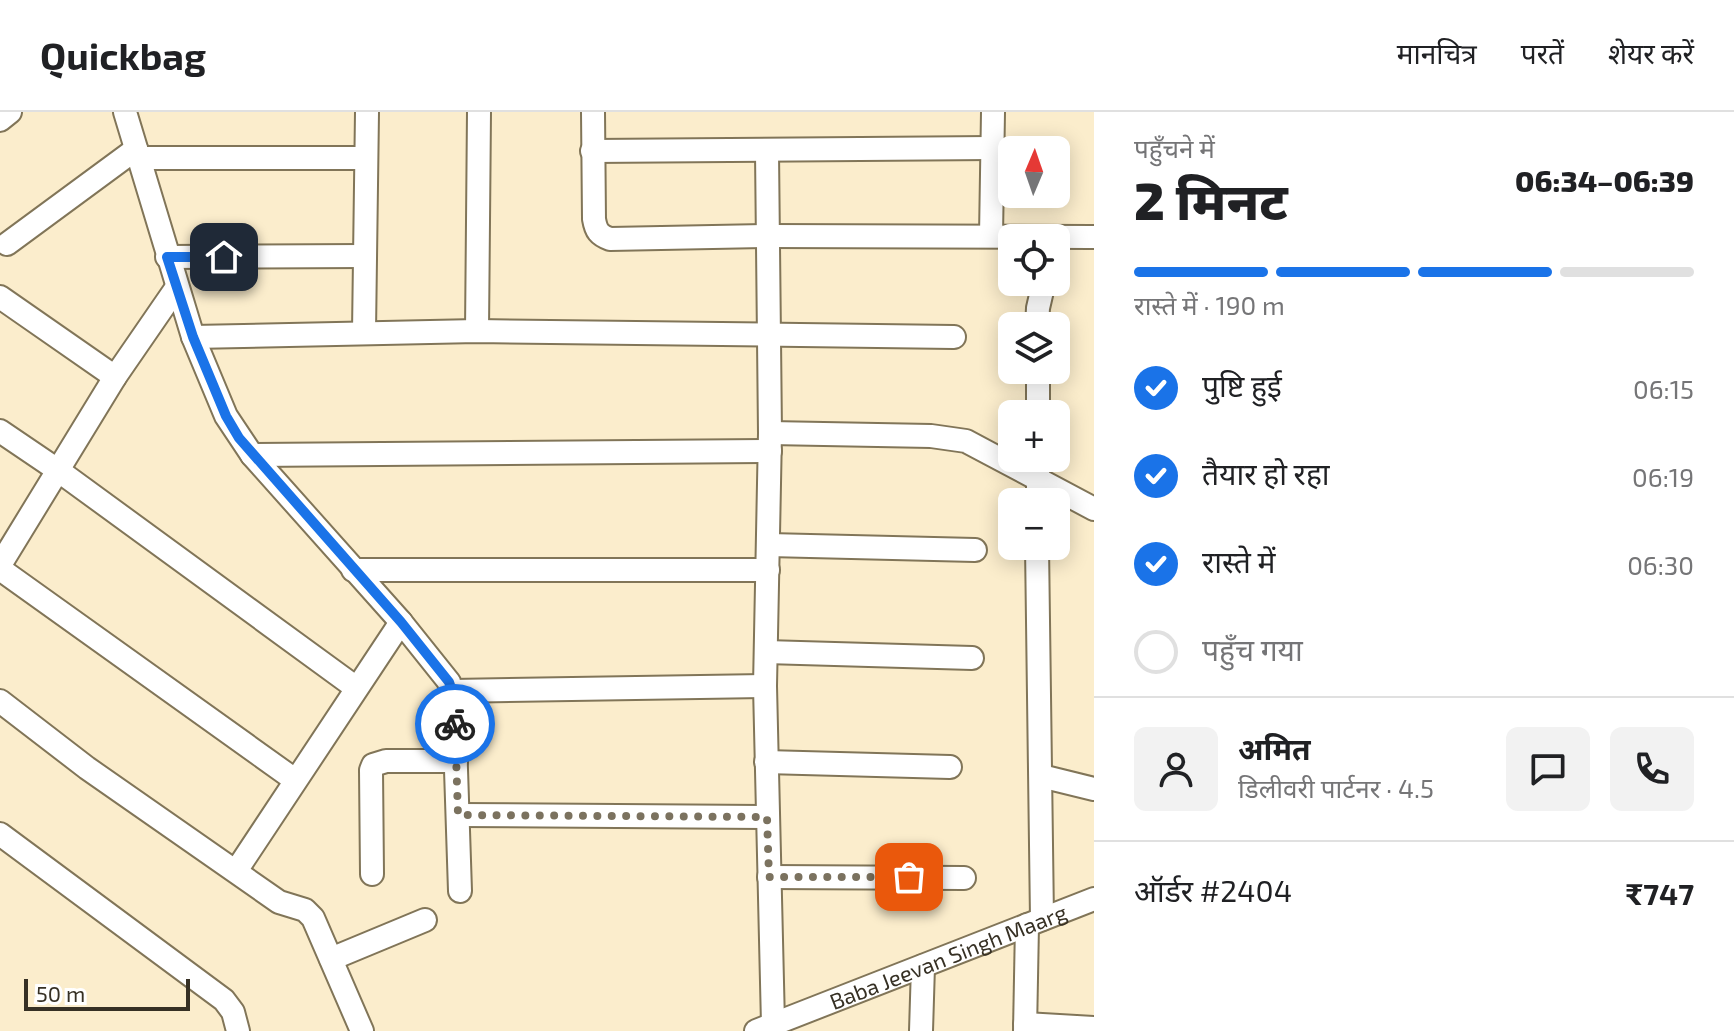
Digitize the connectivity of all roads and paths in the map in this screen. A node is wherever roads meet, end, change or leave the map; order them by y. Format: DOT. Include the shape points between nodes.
graph roads {
  1 [pos="10,112"];
  2 [pos="125,112"];
  3 [pos="367,112"];
  4 [pos="479,112"];
  5 [pos="593,112"];
  6 [pos="993,112"];
  7 [pos="0,120"];
  8 [pos="992,148"];
  9 [pos="592,151"];
  10 [pos="767,152"];
  11 [pos="137,153"];
  12 [pos="366,158"];
  13 [pos="768,236"];
  14 [pos="991,236"];
  15 [pos="998,236"];
  16 [pos="1070,237"];
  17 [pos="1094,237"];
  18 [pos="7,244"];
  19 [pos="365,256"];
  20 [pos="167,257"];
  21 [pos="177,287"];
  22 [pos="0,297"];
  23 [pos="477,331"];
  24 [pos="364,332"];
  25 [pos="769,334"];
  26 [pos="193,337"];
  27 [pos="954,337"];
  28 [pos="115,377"];
  29 [pos="0,431"];
  30 [pos="770,442"];
  31 [pos="998,453"];
  32 [pos="252,455"];
  33 [pos="59,471"];
  34 [pos="1043,472"];
  35 [pos="1094,509"];
  36 [pos="769,545"];
  37 [pos="975,550"];
  38 [pos="1037,560"];
  39 [pos="0,567"];
  40 [pos="353,570"];
  41 [pos="768,570"];
  42 [pos="401,622"];
  43 [pos="766,652"];
  44 [pos="972,658"];
  45 [pos="765,686"];
  46 [pos="355,687"];
  47 [pos="452,691"];
  48 [pos="0,701"];
  49 [pos="456,761"];
  50 [pos="766,762"];
  51 [pos="950,767"];
  52 [pos="1041,776"];
  53 [pos="295,780"];
  54 [pos="1094,789"];
  55 [pos="458,815"];
  56 [pos="767,817"];
  57 [pos="0,834"];
  58 [pos="236,871"];
  59 [pos="372,874"];
  60 [pos="769,877"];
  61 [pos="964,878"];
  62 [pos="460,891"];
  63 [pos="1094,899"];
  64 [pos="425,920"];
  65 [pos="1035,922"];
  66 [pos="331,959"];
  67 [pos="923,966"];
  68 [pos="765,1028"];
  69 [pos="1025,1028"];
  70 [pos="1094,1028"];
  71 [pos="238,1031"];
  72 [pos="362,1031"];
  73 [pos="921,1031"];
  1 -- 7 [label="street"];
  2 -- 11 [label="street"];
  3 -- 12 [label="street"];
  4 -- 23 [label="street"];
  5 -- 9 [label="street"];
  6 -- 8 [label="street"];
  8 -- 10 [label="street"];
  8 -- 14 [label="street"];
  9 -- 10 [label="street"];
  9 -- 13 [label="street" via="594,219 600,236"];
  10 -- 13 [label="street"];
  11 -- 12 [label="street"];
  11 -- 18 [label="street"];
  11 -- 20 [label="street"];
  12 -- 19 [label="street"];
  13 -- 14 [label="street"];
  13 -- 25 [label="street"];
  14 -- 15 [label="street"];
  16 -- 17 [label="street"];
  19 -- 20 [label="street"];
  19 -- 24 [label="street"];
  20 -- 21 [label="street"];
  21 -- 26 [label="street"];
  21 -- 28 [label="street"];
  22 -- 28 [label="street"];
  23 -- 24 [label="street"];
  23 -- 25 [label="street"];
  24 -- 26 [label="street"];
  25 -- 27 [label="street"];
  25 -- 30 [label="street"];
  26 -- 32 [label="street" via="226,416"];
  28 -- 33 [label="street"];
  29 -- 33 [label="street"];
  30 -- 31 [label="street" via="949,437"];
  30 -- 32 [label="street"];
  30 -- 36 [label="street"];
  32 -- 40 [label="street"];
  33 -- 39 [label="street"];
  33 -- 46 [label="street"];
  34 -- 35 [label="street"];
  36 -- 37 [label="street"];
  36 -- 41 [label="street"];
  38 -- 52 [label="street"];
  39 -- 53 [label="street"];
  40 -- 41 [label="street"];
  40 -- 42 [label="street"];
  41 -- 43 [label="street"];
  42 -- 46 [label="street"];
  42 -- 47 [label="street"];
  43 -- 44 [label="street"];
  43 -- 45 [label="street"];
  45 -- 47 [label="street"];
  45 -- 50 [label="street"];
  46 -- 53 [label="street"];
  47 -- 49 [label="street"];
  48 -- 58 [label="street"];
  49 -- 55 [label="street"];
  49 -- 59 [label="street" via="373,765"];
  50 -- 51 [label="street"];
  50 -- 56 [label="street"];
  52 -- 54 [label="street"];
  52 -- 65 [label="street"];
  53 -- 58 [label="street"];
  55 -- 56 [label="street"];
  55 -- 62 [label="street"];
  56 -- 60 [label="street"];
  57 -- 71 [label="street" via="224,1000"];
  58 -- 66 [label="street" via="279,902 305,910"];
  60 -- 61 [label="street"];
  60 -- 68 [label="street"];
  63 -- 65 [label="street, Baba Jeevan Singh Maarg"];
  64 -- 66 [label="street"];
  65 -- 67 [label="street, Baba Jeevan Singh Maarg"];
  65 -- 69 [label="street"];
  66 -- 72 [label="street"];
  67 -- 68 [label="street, Baba Jeevan Singh Maarg"];
  67 -- 73 [label="street"];
  69 -- 70 [label="street"];
}
